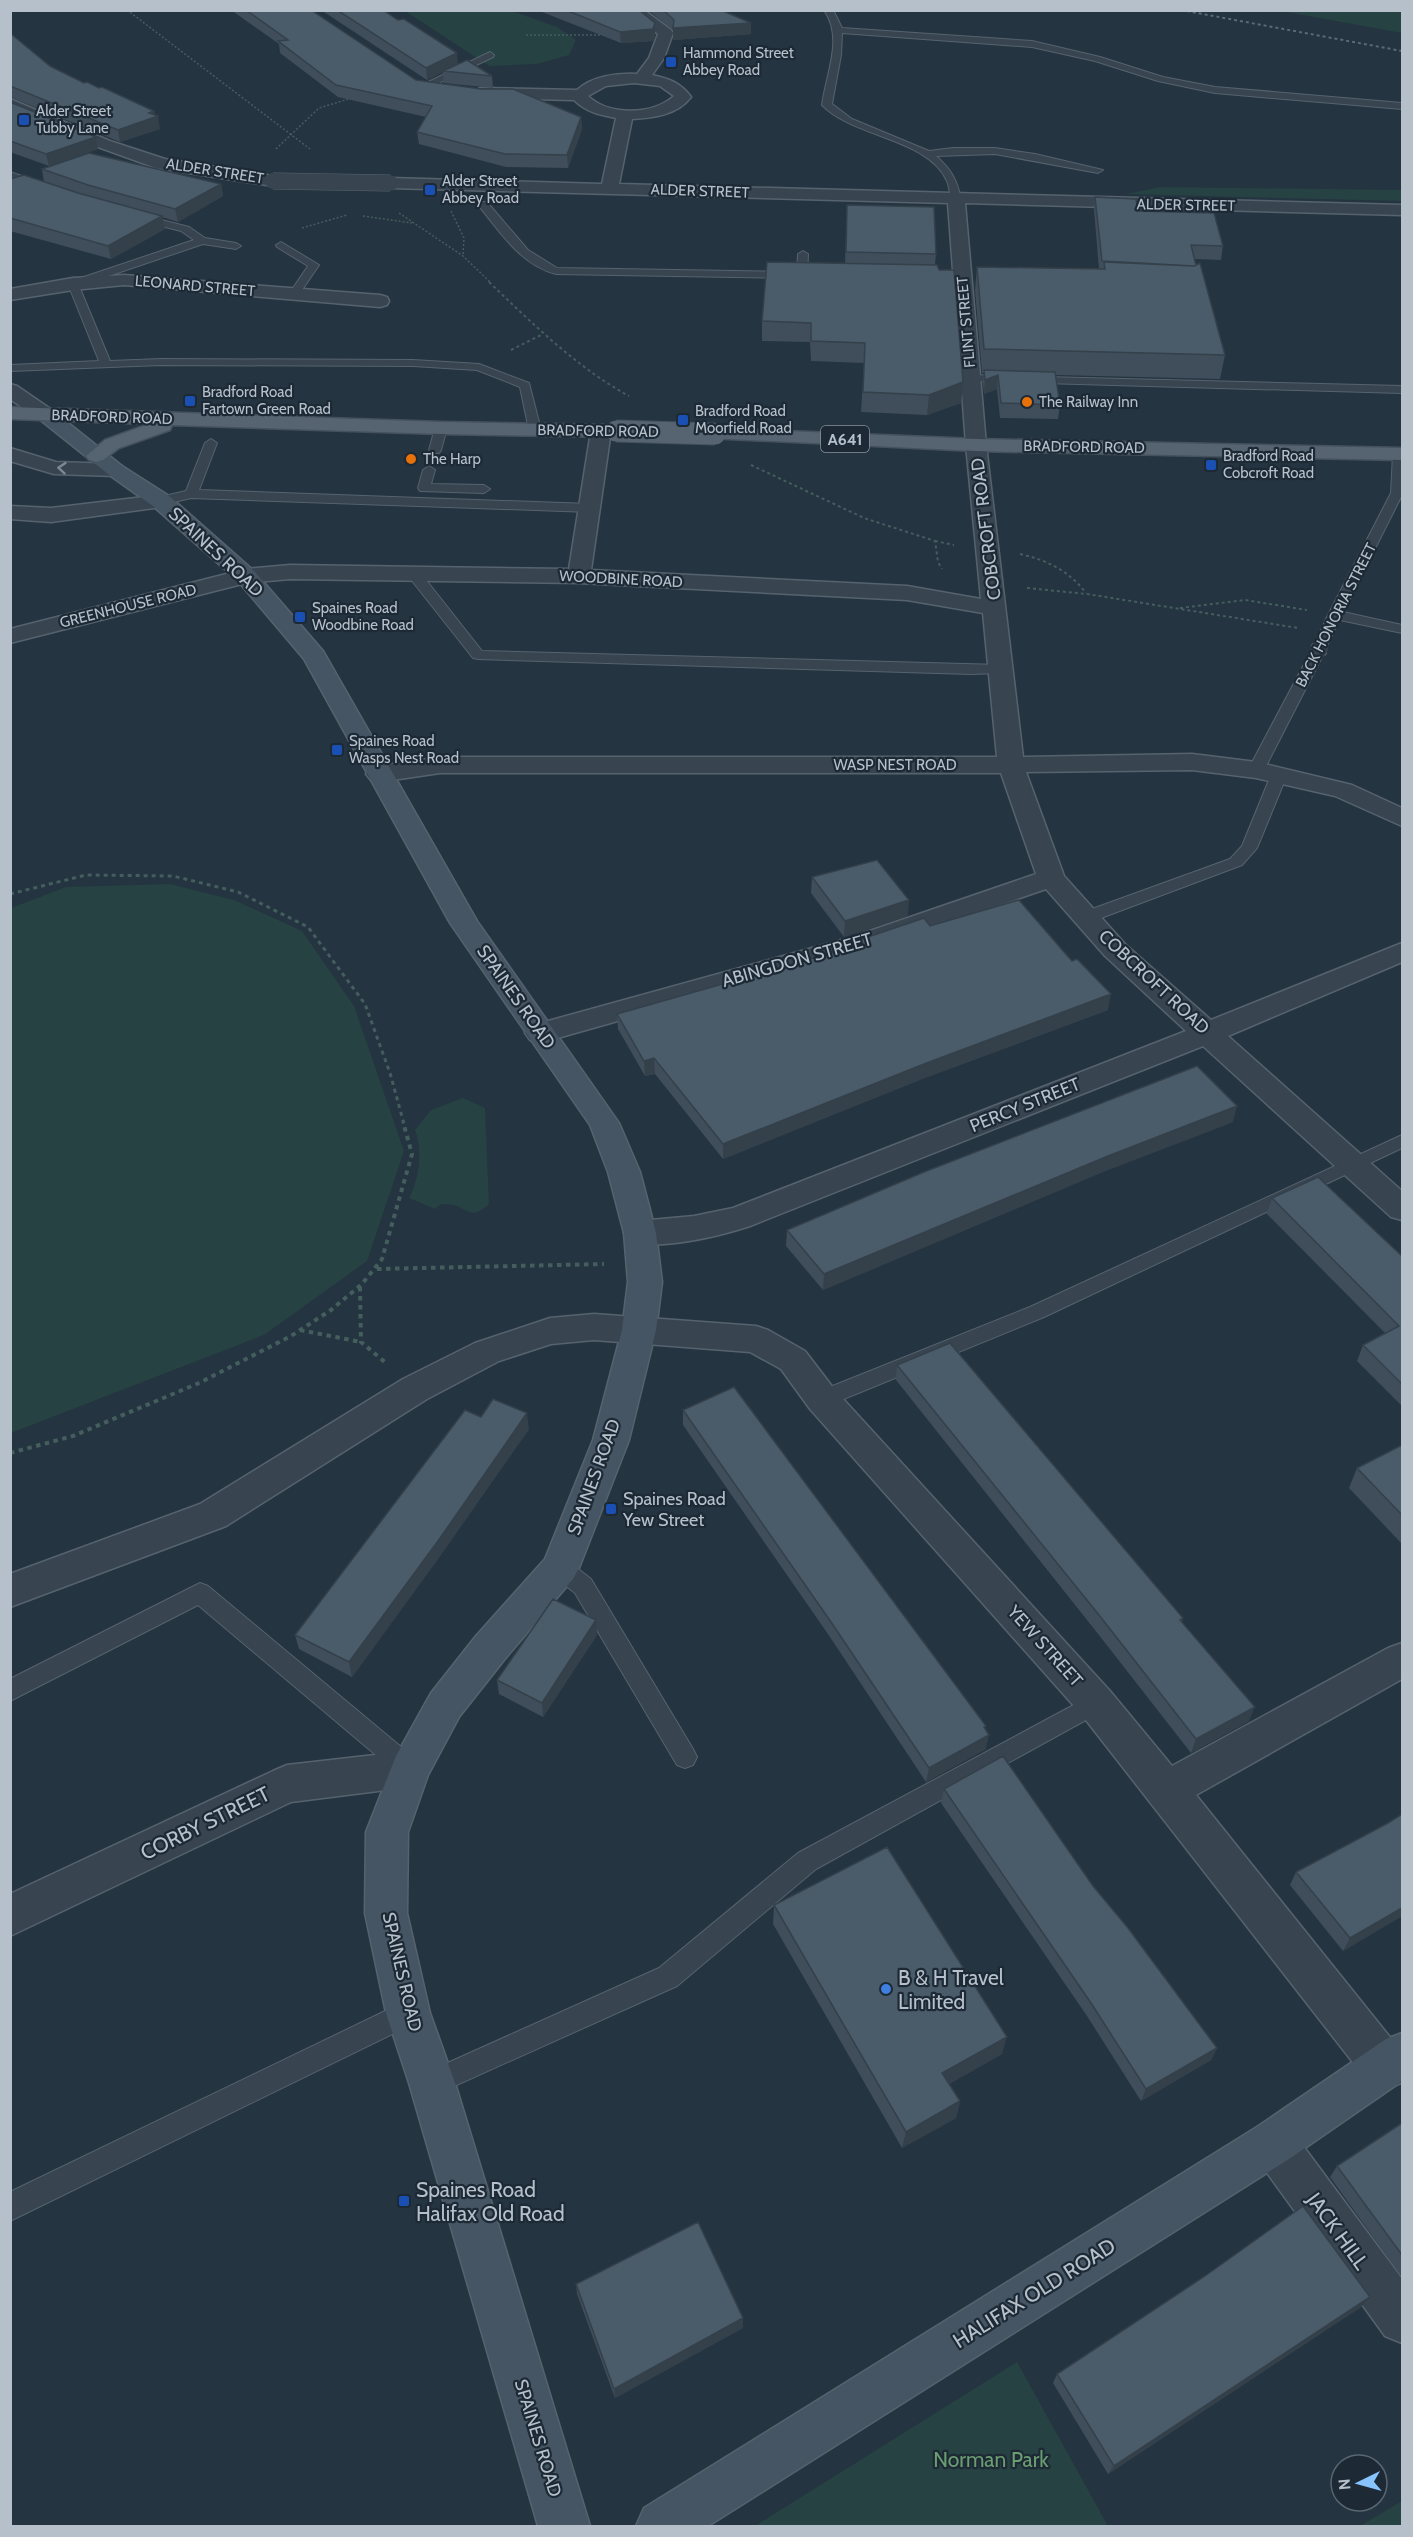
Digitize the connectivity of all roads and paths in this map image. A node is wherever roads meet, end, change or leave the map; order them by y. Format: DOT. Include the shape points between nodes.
graph roads {
  1 [pos="634,10"];
  2 [pos="828,10"];
  3 [pos="837,30"];
  4 [pos="666,33"];
  5 [pos="526,35"];
  6 [pos="490,55"];
  7 [pos="642,78"];
  8 [pos="418,84"];
  9 [pos="581,95"];
  10 [pos="1402,105"];
  11 [pos="13,107"];
  12 [pos="625,114"];
  13 [pos="930,154"];
  14 [pos="1098,170"];
  15 [pos="10,175"];
  16 [pos="249,178"];
  17 [pos="437,184"];
  18 [pos="609,189"];
  19 [pos="53,190"];
  20 [pos="956,199"];
  21 [pos="483,204"];
  22 [pos="1402,210"];
  23 [pos="126,214"];
  24 [pos="351,214"];
  25 [pos="362,216"];
  26 [pos="416,224"];
  27 [pos="202,241"];
  28 [pos="281,245"];
  29 [pos="236,246"];
  30 [pos="803,254"];
  31 [pos="464,255"];
  32 [pos="73,284"];
  33 [pos="294,294"];
  34 [pos="10,295"];
  35 [pos="381,301"];
  36 [pos="106,364"];
  37 [pos="10,368"];
  38 [pos="970,379"];
  39 [pos="10,390"];
  40 [pos="1402,390"];
  41 [pos="10,414"];
  42 [pos="45,414"];
  43 [pos="184,419"];
  44 [pos="10,422"];
  45 [pos="441,428"];
  46 [pos="535,430"];
  47 [pos="608,431"];
  48 [pos="211,442"];
  49 [pos="976,445"];
  50 [pos="435,450"];
  51 [pos="10,454"];
  52 [pos="1401,454"];
  53 [pos="96,456"];
  54 [pos="115,470"];
  55 [pos="429,470"];
  56 [pos="484,489"];
  57 [pos="191,494"];
  58 [pos="161,501"];
  59 [pos="590,508"];
  60 [pos="10,512"];
  61 [pos="414,574"];
  62 [pos="246,576"];
  63 [pos="579,576"];
  64 [pos="995,608"];
  65 [pos="1335,618"];
  66 [pos="1300,628"];
  67 [pos="1402,629"];
  68 [pos="10,636"];
  69 [pos="1001,669"];
  70 [pos="1011,765"];
  71 [pos="1268,773"];
  72 [pos="379,774"];
  73 [pos="1401,814"];
  74 [pos="1051,878"];
  75 [pos="10,894"];
  76 [pos="1087,917"];
  77 [pos="1402,952"];
  78 [pos="540,1033"];
  79 [pos="1208,1033"];
  80 [pos="1402,1141"];
  81 [pos="1353,1164"];
  82 [pos="1402,1209"];
  83 [pos="642,1248"];
  84 [pos="377,1269"];
  85 [pos="360,1287"];
  86 [pos="300,1330"];
  87 [pos="639,1330"];
  88 [pos="361,1342"];
  89 [pos="416,1389"];
  90 [pos="822,1399"];
  91 [pos="10,1453"];
  92 [pos="560,1568"];
  93 [pos="10,1591"];
  94 [pos="1402,1660"];
  95 [pos="10,1691"];
  96 [pos="1096,1703"];
  97 [pos="685,1757"];
  98 [pos="410,1768"];
  99 [pos="1167,1790"];
  100 [pos="10,1916"];
  101 [pos="408,2013"];
  102 [pos="1394,2061"];
  103 [pos="432,2083"];
  104 [pos="1273,2143"];
  105 [pos="10,2206"];
  106 [pos="1402,2319"];
  107 [pos="564,2526"];
  108 [pos="662,2526"];
  1 -- 4 [label="street"];
  2 -- 3 [label="lane"];
  3 -- 10 [label="lane" via="1032,44 1215,90"];
  3 -- 13 [label="lane" via="838,50 827,105 847,120"];
  4 -- 5 [label="path"];
  4 -- 7 [label="street"];
  6 -- 8 [label="lane"];
  7 -- 9 [label="street" via="594,84"];
  7 -- 12 [label="street" via="671,85 683,97 661,111"];
  8 -- 9 [label="street" via="456,92"];
  8 -- 16 [label="path" via="319,108"];
  9 -- 12 [label="street" via="585,105 595,110"];
  11 -- 16 [label="street, ALDER STREET" via="162,164"];
  12 -- 18 [label="street"];
  13 -- 14 [label="lane" via="985,148"];
  13 -- 20 [label="lane" via="945,170 956,190"];
  15 -- 19 [label="lane"];
  16 -- 17 [label="street, ALDER STREET, bridge"];
  17 -- 18 [label="street, ALDER STREET"];
  17 -- 31 [label="path" via="464,238"];
  18 -- 20 [label="street, ALDER STREET"];
  20 -- 22 [label="street, ALDER STREET"];
  20 -- 38 [label="street, FLINT STREET"];
  21 -- 30 [label="lane" via="528,257 541,267 556,271 808,275"];
  23 -- 27 [label="lane" via="185,229"];
  24 -- 29 [label="path"];
  25 -- 26 [label="path"];
  27 -- 29 [label="lane"];
  27 -- 32 [label="lane"];
  28 -- 33 [label="lane" via="314,265"];
  32 -- 33 [label="street, LEONARD STREET" via="124,280"];
  32 -- 34 [label="street, LEONARD STREET"];
  32 -- 36 [label="lane"];
  33 -- 35 [label="street, LEONARD STREET"];
  36 -- 37 [label="lane"];
  36 -- 46 [label="lane" via="402,363 478,367 525,385"];
  38 -- 40 [label="lane"];
  38 -- 49 [label="street, FLINT STREET"];
  39 -- 42 [label="street"];
  41 -- 42 [label="main road, A641"];
  42 -- 43 [label="main road, BRADFORD ROAD / A641"];
  42 -- 44 [label="street, BRADFORD ROAD"];
  42 -- 53 [label="street, SPAINES ROAD"];
  43 -- 45 [label="main road, BRADFORD ROAD / A641"];
  43 -- 53 [label="main road" via="128,437"];
  45 -- 46 [label="main road, BRADFORD ROAD / A641"];
  45 -- 50 [label="lane"];
  46 -- 47 [label="main road, BRADFORD ROAD / A641"];
  47 -- 49 [label="main road, BRADFORD ROAD / A641, bridge"];
  47 -- 59 [label="street"];
  48 -- 57 [label="lane"];
  49 -- 52 [label="main road, BRADFORD ROAD / A641"];
  49 -- 64 [label="street, COBCROFT ROAD"];
  54 -- 51 [label="street, one-way" via="54,468"];
  52 -- 65 [label="lane, BACK HONORIA STREET" via="1397,493"];
  53 -- 54 [label="street, SPAINES ROAD"];
  54 -- 58 [label="street, SPAINES ROAD"];
  55 -- 56 [label="lane" via="424,488"];
  57 -- 58 [label="lane"];
  57 -- 59 [label="lane"];
  58 -- 60 [label="street, SPAINES ROAD" via="51,515"];
  58 -- 62 [label="street, SPAINES ROAD"];
  59 -- 63 [label="street"];
  61 -- 62 [label="street, WOODBINE ROAD" via="290,572"];
  61 -- 63 [label="street, WOODBINE ROAD"];
  61 -- 69 [label="lane" via="478,655"];
  62 -- 68 [label="street, GREENHOUSE ROAD"];
  62 -- 72 [label="street, SPAINES ROAD" via="315,656"];
  63 -- 64 [label="street, WOODBINE ROAD" via="907,593"];
  64 -- 69 [label="street, COBCROFT ROAD"];
  65 -- 66 [label="path" via="1245,600 1174,608"];
  65 -- 67 [label="lane"];
  65 -- 71 [label="lane, BACK HONORIA STREET, bridge"];
  69 -- 70 [label="street, COBCROFT ROAD"];
  70 -- 71 [label="street, WASP NEST ROAD" via="1192,762"];
  70 -- 72 [label="street, WASP NEST ROAD" via="440,765"];
  70 -- 74 [label="street, COBCROFT ROAD"];
  71 -- 73 [label="street, WASP NEST ROAD" via="1343,790"];
  71 -- 76 [label="lane, BACK HONORIA STREET" via="1249,848 1236,862"];
  72 -- 78 [label="street, SPAINES ROAD" via="464,924"];
  74 -- 76 [label="street, COBCROFT ROAD"];
  74 -- 78 [label="street, ABINGDON STREET" via="862,943"];
  75 -- 84 [label="path" via="86,876 173,876 238,892 308,927 365,1004 390,1073 412,1154"];
  76 -- 79 [label="street, COBCROFT ROAD" via="1115,950"];
  77 -- 79 [label="street, PERCY STREET"];
  78 -- 83 [label="street, SPAINES ROAD" via="604,1122 624,1173"];
  79 -- 81 [label="street, COBCROFT ROAD"];
  79 -- 83 [label="street, PERCY STREET" via="740,1218 694,1228"];
  80 -- 81 [label="lane"];
  81 -- 82 [label="street, COBCROFT ROAD"];
  81 -- 90 [label="lane" via="1037,1312"];
  83 -- 84 [label="path"];
  83 -- 87 [label="street, SPAINES ROAD" via="645,1282"];
  84 -- 85 [label="path"];
  85 -- 86 [label="path"];
  85 -- 88 [label="path"];
  86 -- 88 [label="path"];
  86 -- 91 [label="path" via="182,1391 79,1434"];
  87 -- 89 [label="street, YEW STREET" via="594,1327 550,1331 487,1352"];
  87 -- 90 [label="street, YEW STREET" via="756,1339 793,1360"];
  87 -- 92 [label="street, SPAINES ROAD" via="611,1440"];
  88 -- 89 [label="path"];
  89 -- 93 [label="street, YEW STREET" via="213,1515"];
  90 -- 96 [label="street, YEW STREET"];
  92 -- 97 [label="lane" via="583,1586"];
  92 -- 98 [label="street, SPAINES ROAD" via="445,1705"];
  94 -- 99 [label="street"];
  95 -- 98 [label="lane" via="200,1593"];
  96 -- 99 [label="street, YEW STREET"];
  96 -- 103 [label="lane" via="807,1861 668,1977"];
  98 -- 100 [label="street, CORBY STREET" via="287,1784"];
  98 -- 101 [label="street, SPAINES ROAD" via="387,1832 386,1913"];
  99 -- 102 [label="street, YEW STREET"];
  101 -- 103 [label="street, SPAINES ROAD"];
  101 -- 105 [label="lane"];
  102 -- 104 [label="street, HALIFAX OLD ROAD"];
  103 -- 107 [label="street, SPAINES ROAD"];
  104 -- 106 [label="street, JACK HILL"];
  104 -- 108 [label="street, HALIFAX OLD ROAD"];
}
